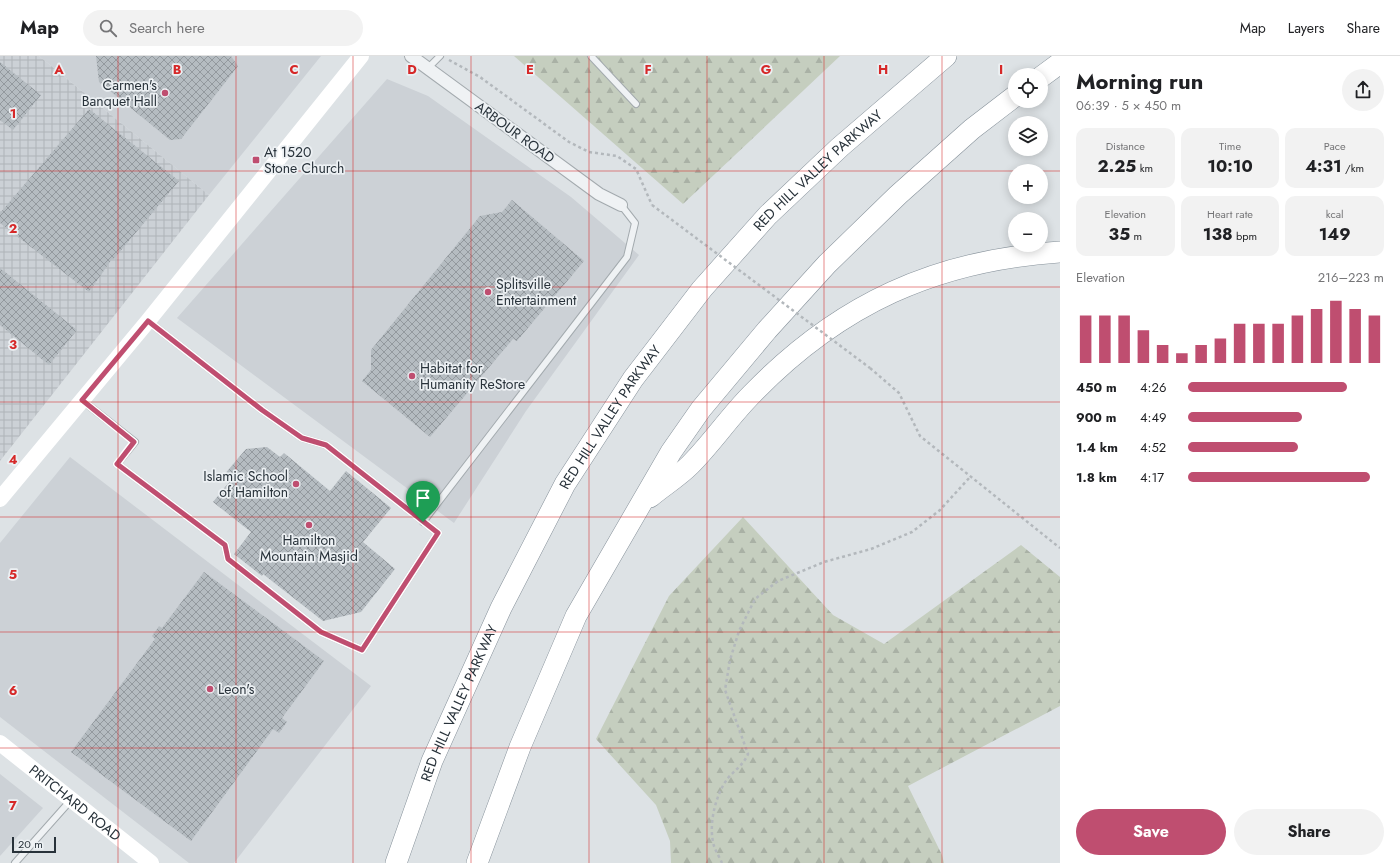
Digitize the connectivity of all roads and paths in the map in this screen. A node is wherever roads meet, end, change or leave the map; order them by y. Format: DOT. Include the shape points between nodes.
graph roads {
  1 [pos="361,56"];
  2 [pos="411,56"];
  3 [pos="440,56"];
  4 [pos="591,56"];
  5 [pos="946,56"];
  6 [pos="448,59"];
  7 [pos="1060,63"];
  8 [pos="428,68"];
  9 [pos="1048,72"];
  10 [pos="1008,101"];
  11 [pos="636,104"];
  12 [pos="621,205"];
  13 [pos="1060,252"];
  14 [pos="148,321"];
  15 [pos="82,400"];
  16 [pos="971,476"];
  17 [pos="0,499"];
  18 [pos="641,503"];
  19 [pos="423,522"];
  20 [pos="1060,548"];
  21 [pos="0,743"];
  22 [pos="71,800"];
  23 [pos="15,863"];
  24 [pos="151,863"];
  25 [pos="396,863"];
  26 [pos="477,863"];
  27 [pos="722,863"];
  1 -- 14 [label="main road"];
  2 -- 8 [label="street, ARBOUR ROAD"];
  3 -- 8 [label="lane"];
  4 -- 11 [label="lane"];
  5 -- 25 [label="highway, RED HILL VALLEY PARKWAY" via="840,147 768,215 702,289 633,379 564,484 500,608 432,761"];
  6 -- 16 [label="path, bridge" via="480,76 569,142 589,152 617,156 636,169 652,205 870,368 899,393 920,436"];
  7 -- 9 [label="highway"];
  8 -- 12 [label="street, ARBOUR ROAD" via="599,194"];
  10 -- 18 [label="highway" via="972,129 898,195 827,264 772,324 701,410 671,452"];
  12 -- 19 [label="lane" via="635,223 627,257"];
  13 -- 18 [label="highway" via="1019,254 936,274 870,302 793,356 752,394 690,466"];
  14 -- 15 [label="main road"];
  14 -- 19 [label="lane" via="302,438 326,445"];
  15 -- 17 [label="main road"];
  15 -- 19 [label="lane" via="134,442 117,464 225,545 228,559 321,632 362,650 438,533"];
  16 -- 20 [label="path"];
  16 -- 27 [label="path" via="940,510 912,532 871,549 824,562 778,581 755,599 739,631 730,660 725,690 748,754 727,780 711,823 714,847"];
  18 -- 26 [label="highway" via="576,616 520,747"];
  21 -- 22 [label="main road, PRITCHARD ROAD"];
  22 -- 23 [label="lane"];
  22 -- 24 [label="main road, PRITCHARD ROAD"];
}
